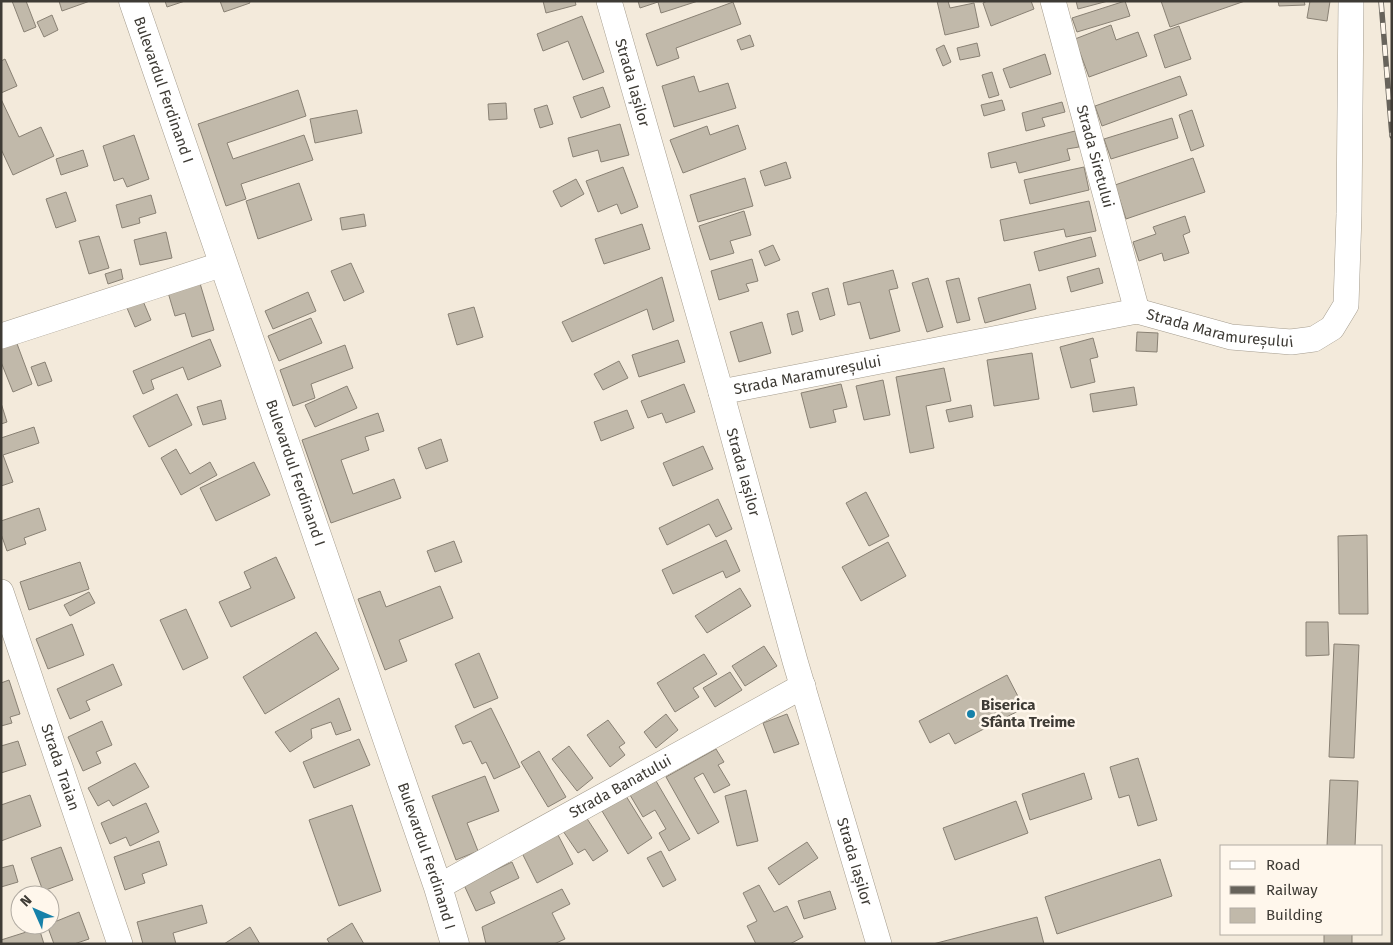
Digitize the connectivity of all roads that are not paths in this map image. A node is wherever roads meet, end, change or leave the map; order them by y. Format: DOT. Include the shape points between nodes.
graph roads {
  1 [pos="133,1"];
  2 [pos="610,1"];
  3 [pos="1053,1"];
  4 [pos="1351,1"];
  5 [pos="223,264"];
  6 [pos="1137,311"];
  7 [pos="1,336"];
  8 [pos="721,392"];
  9 [pos="1,592"];
  10 [pos="803,686"];
  11 [pos="438,888"];
  12 [pos="120,944"];
  13 [pos="455,944"];
  14 [pos="879,944"];
  1 -- 5 [label="main road, Bulevardul Ferdinand I"];
  2 -- 8 [label="street, Strada Iașilor"];
  3 -- 6 [label="street, Strada Siretului"];
  4 -- 6 [label="street, Strada Maramureșului" via="1346,304 1332,328 1314,339 1291,342 1241,338"];
  5 -- 7 [label="street"];
  5 -- 11 [label="main road, Bulevardul Ferdinand I"];
  6 -- 8 [label="street, Strada Maramureșului"];
  8 -- 10 [label="street, Strada Iașilor"];
  9 -- 12 [label="street, Strada Traian"];
  10 -- 11 [label="street, Strada Banatului"];
  10 -- 14 [label="street, Strada Iașilor"];
  11 -- 13 [label="main road, Bulevardul Ferdinand I"];
}
